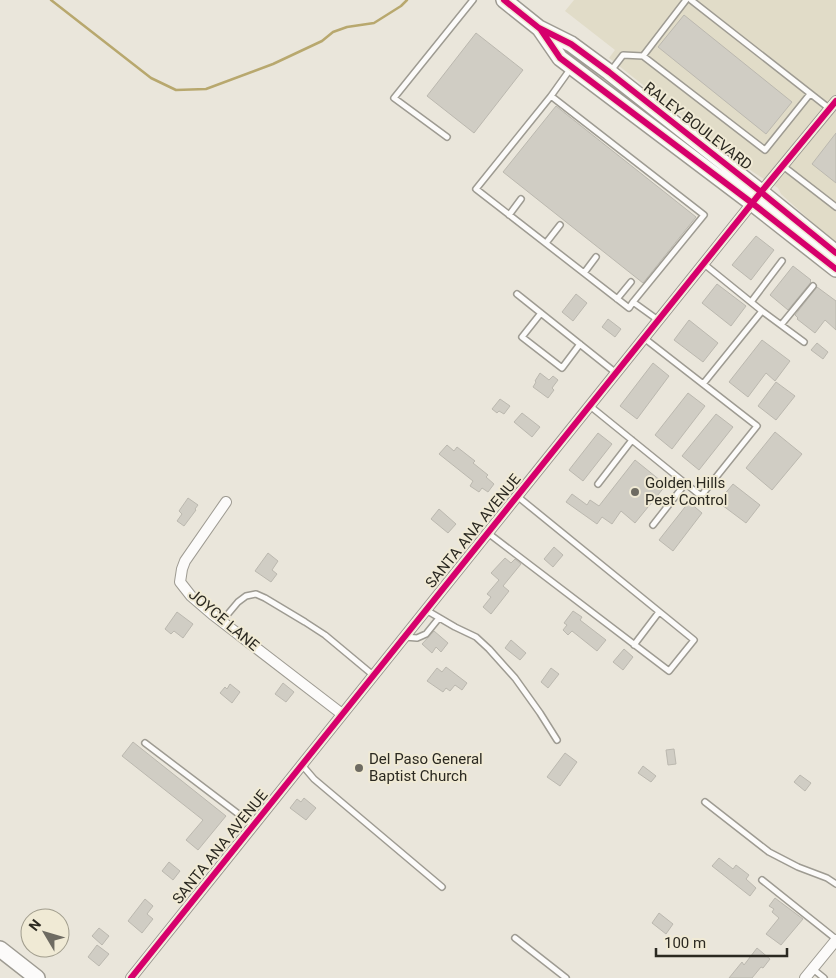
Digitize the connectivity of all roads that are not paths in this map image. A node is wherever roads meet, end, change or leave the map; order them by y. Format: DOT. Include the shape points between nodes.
graph roads {
  1 [pos="473,0"];
  2 [pos="504,0"];
  3 [pos="686,0"];
  4 [pos="691,0"];
  5 [pos="539,28"];
  6 [pos="643,56"];
  7 [pos="572,66"];
  8 [pos="609,72"];
  9 [pos="810,94"];
  10 [pos="550,96"];
  11 [pos="833,105"];
  12 [pos="446,137"];
  13 [pos="783,165"];
  14 [pos="756,198"];
  15 [pos="522,199"];
  16 [pos="836,207"];
  17 [pos="509,215"];
  18 [pos="560,226"];
  19 [pos="546,244"];
  20 [pos="835,251"];
  21 [pos="596,257"];
  22 [pos="782,262"];
  23 [pos="704,264"];
  24 [pos="836,269"];
  25 [pos="584,273"];
  26 [pos="631,282"];
  27 [pos="813,286"];
  28 [pos="517,294"];
  29 [pos="617,299"];
  30 [pos="633,302"];
  31 [pos="750,302"];
  32 [pos="762,311"];
  33 [pos="541,313"];
  34 [pos="658,321"];
  35 [pos="781,325"];
  36 [pos="644,338"];
  37 [pos="804,342"];
  38 [pos="580,344"];
  39 [pos="616,373"];
  40 [pos="703,384"];
  41 [pos="590,406"];
  42 [pos="632,440"];
  43 [pos="598,484"];
  44 [pos="686,484"];
  45 [pos="517,496"];
  46 [pos="226,502"];
  47 [pos="654,524"];
  48 [pos="488,533"];
  49 [pos="426,610"];
  50 [pos="659,612"];
  51 [pos="439,618"];
  52 [pos="222,621"];
  53 [pos="404,637"];
  54 [pos="634,645"];
  55 [pos="373,676"];
  56 [pos="342,714"];
  57 [pos="557,740"];
  58 [pos="145,743"];
  59 [pos="301,765"];
  60 [pos="705,802"];
  61 [pos="253,825"];
  62 [pos="762,880"];
  63 [pos="836,884"];
  64 [pos="442,887"];
  65 [pos="516,938"];
  66 [pos="836,939"];
  67 [pos="0,949"];
  68 [pos="812,969"];
  69 [pos="37,978"];
  70 [pos="130,978"];
  71 [pos="566,978"];
  72 [pos="805,978"];
  73 [pos="824,978"];
  1 -- 12 [label="lane" via="394,98"];
  2 -- 5 [label="street, RALEY BOULEVARD"];
  3 -- 6 [label="lane"];
  4 -- 9 [label="lane"];
  5 -- 7 [label="street, RALEY BOULEVARD" via="560,58"];
  5 -- 8 [label="street, RALEY BOULEVARD" via="571,44"];
  6 -- 8 [label="lane" via="623,55"];
  6 -- 9 [label="lane" via="765,150"];
  7 -- 10 [label="lane"];
  7 -- 14 [label="street, RALEY BOULEVARD" via="657,130 669,131"];
  8 -- 14 [label="street, RALEY BOULEVARD"];
  9 -- 11 [label="lane"];
  10 -- 17 [label="lane" via="476,189"];
  10 -- 30 [label="lane" via="704,215"];
  11 -- 13 [label="street, SANTA ANA AVENUE"];
  13 -- 14 [label="street, SANTA ANA AVENUE"];
  13 -- 16 [label="lane"];
  14 -- 20 [label="street, RALEY BOULEVARD"];
  14 -- 23 [label="street, SANTA ANA AVENUE"];
  14 -- 24 [label="street, RALEY BOULEVARD"];
  15 -- 17 [label="lane"];
  17 -- 19 [label="lane"];
  18 -- 19 [label="lane"];
  19 -- 25 [label="lane"];
  21 -- 25 [label="lane"];
  22 -- 31 [label="lane"];
  23 -- 31 [label="lane"];
  23 -- 34 [label="street, SANTA ANA AVENUE"];
  25 -- 29 [label="lane"];
  26 -- 29 [label="lane"];
  27 -- 35 [label="lane"];
  28 -- 33 [label="lane"];
  29 -- 30 [label="lane" via="629,308"];
  30 -- 34 [label="lane"];
  31 -- 32 [label="lane"];
  32 -- 35 [label="lane"];
  32 -- 40 [label="lane"];
  33 -- 38 [label="lane"];
  33 -- 38 [label="lane" via="522,337 562,368"];
  34 -- 36 [label="street, SANTA ANA AVENUE"];
  35 -- 37 [label="lane"];
  36 -- 39 [label="street, SANTA ANA AVENUE"];
  36 -- 40 [label="lane"];
  38 -- 39 [label="lane"];
  39 -- 41 [label="street, SANTA ANA AVENUE"];
  40 -- 44 [label="lane" via="756,426 701,496"];
  41 -- 42 [label="lane"];
  41 -- 45 [label="street, SANTA ANA AVENUE"];
  42 -- 43 [label="lane"];
  42 -- 44 [label="lane"];
  44 -- 47 [label="lane"];
  45 -- 48 [label="street, SANTA ANA AVENUE"];
  45 -- 50 [label="lane"];
  46 -- 52 [label="street, JOYCE LANE" via="185,561 180,582 191,596"];
  48 -- 49 [label="street, SANTA ANA AVENUE"];
  48 -- 54 [label="lane"];
  49 -- 51 [label="lane"];
  49 -- 53 [label="street, SANTA ANA AVENUE"];
  50 -- 54 [label="lane"];
  50 -- 54 [label="lane" via="694,640 669,672"];
  51 -- 53 [label="lane" via="426,634 417,638"];
  51 -- 57 [label="lane" via="476,637 490,650 515,678"];
  52 -- 55 [label="lane" via="238,602 256,594 325,635"];
  52 -- 56 [label="street, JOYCE LANE"];
  53 -- 55 [label="street, SANTA ANA AVENUE"];
  55 -- 56 [label="street, SANTA ANA AVENUE"];
  56 -- 59 [label="street, SANTA ANA AVENUE"];
  58 -- 61 [label="lane"];
  59 -- 61 [label="street, SANTA ANA AVENUE"];
  59 -- 64 [label="lane"];
  60 -- 63 [label="lane" via="769,852"];
  61 -- 70 [label="street, SANTA ANA AVENUE"];
  62 -- 66 [label="lane"];
  65 -- 71 [label="lane"];
  66 -- 68 [label="street"];
  67 -- 69 [label="street"];
  68 -- 72 [label="street"];
  68 -- 73 [label="lane"];
}
